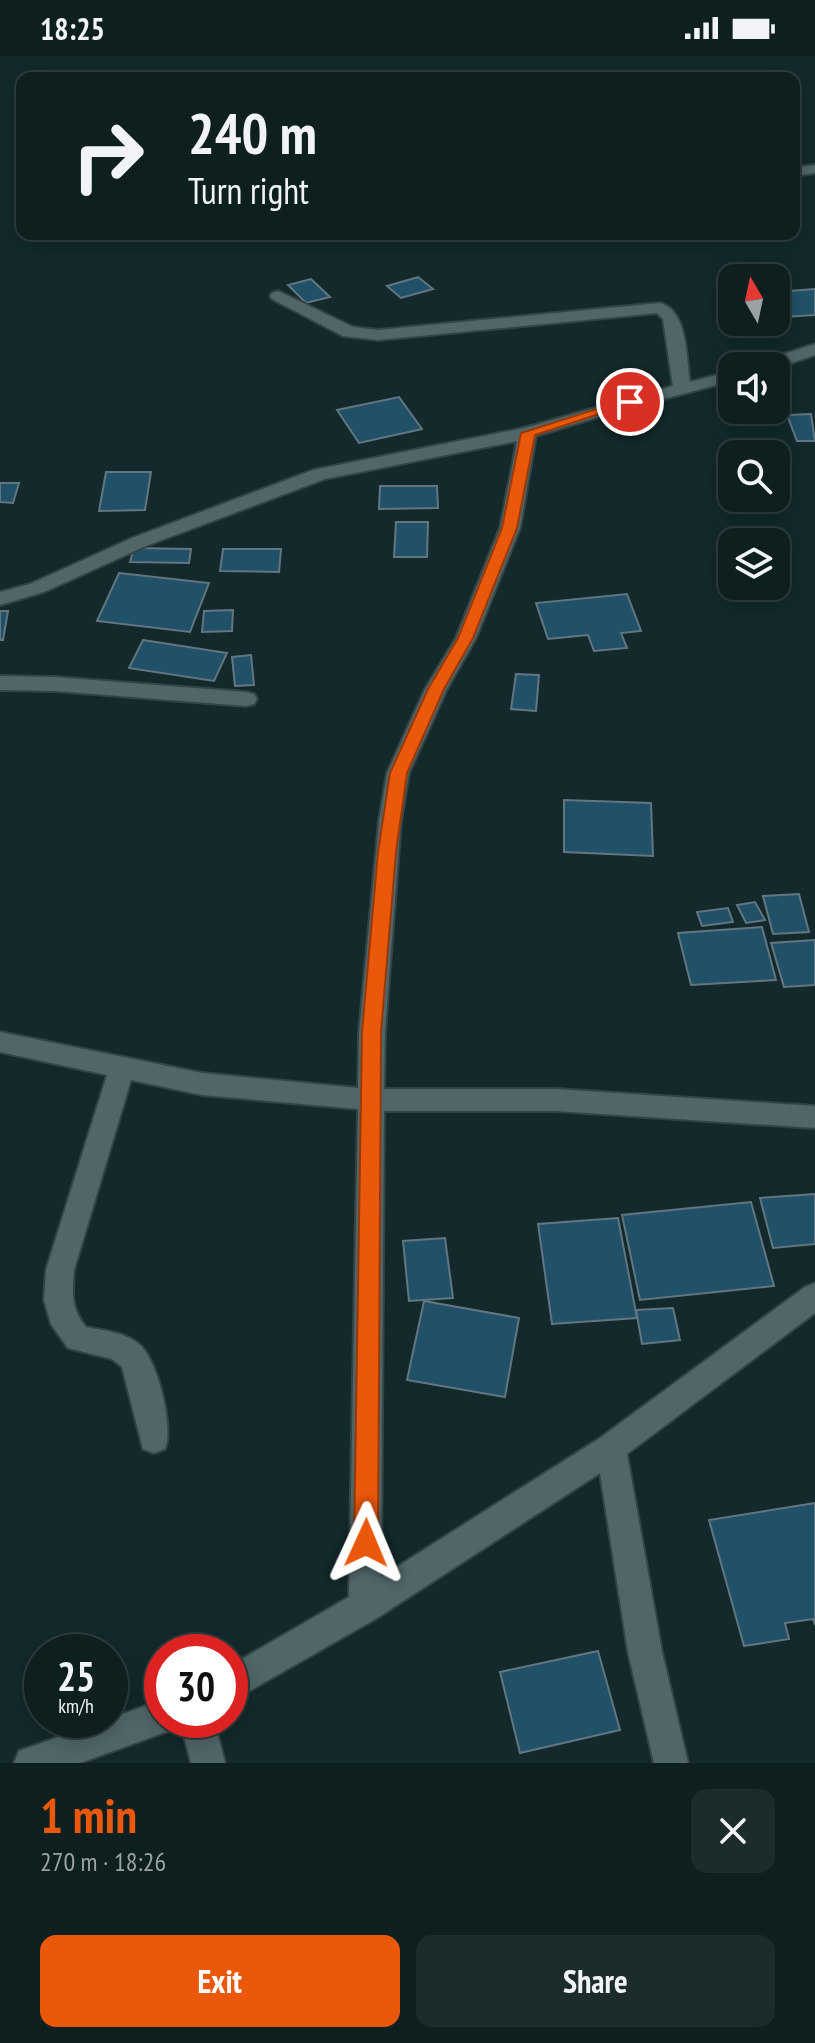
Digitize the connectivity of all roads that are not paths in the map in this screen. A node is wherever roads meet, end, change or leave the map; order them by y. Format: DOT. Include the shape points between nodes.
graph roads {
  1 [pos="278,296"];
  2 [pos="815,349"];
  3 [pos="790,358"];
  4 [pos="718,380"];
  5 [pos="682,389"];
  6 [pos="528,433"];
  7 [pos="0,599"];
  8 [pos="0,683"];
  9 [pos="246,699"];
  10 [pos="0,1042"];
  11 [pos="122,1067"];
  12 [pos="371,1100"];
  13 [pos="815,1117"];
  14 [pos="815,1296"];
  15 [pos="154,1439"];
  16 [pos="611,1448"];
  17 [pos="365,1606"];
  18 [pos="248,1674"];
  19 [pos="144,1723"];
  20 [pos="202,1738"];
  21 [pos="31,1763"];
  22 [pos="208,1763"];
  23 [pos="671,1763"];
  1 -- 5 [label="street" via="349,332 378,335 660,308 671,319"];
  2 -- 3 [label="street"];
  4 -- 5 [label="street"];
  5 -- 6 [label="street"];
  6 -- 7 [label="street" via="320,474"];
  6 -- 12 [label="street" via="510,528 466,638 398,773 377,964"];
  8 -- 9 [label="street"];
  10 -- 11 [label="street"];
  11 -- 12 [label="street" via="202,1084"];
  11 -- 15 [label="street" via="60,1270 57,1297 61,1319 78,1339 130,1353 143,1378"];
  12 -- 13 [label="street" via="556,1100"];
  12 -- 17 [label="street"];
  14 -- 16 [label="street"];
  16 -- 17 [label="street"];
  16 -- 23 [label="street" via="645,1652"];
  17 -- 18 [label="street"];
  19 -- 21 [label="street"];
  20 -- 22 [label="street"];
}
